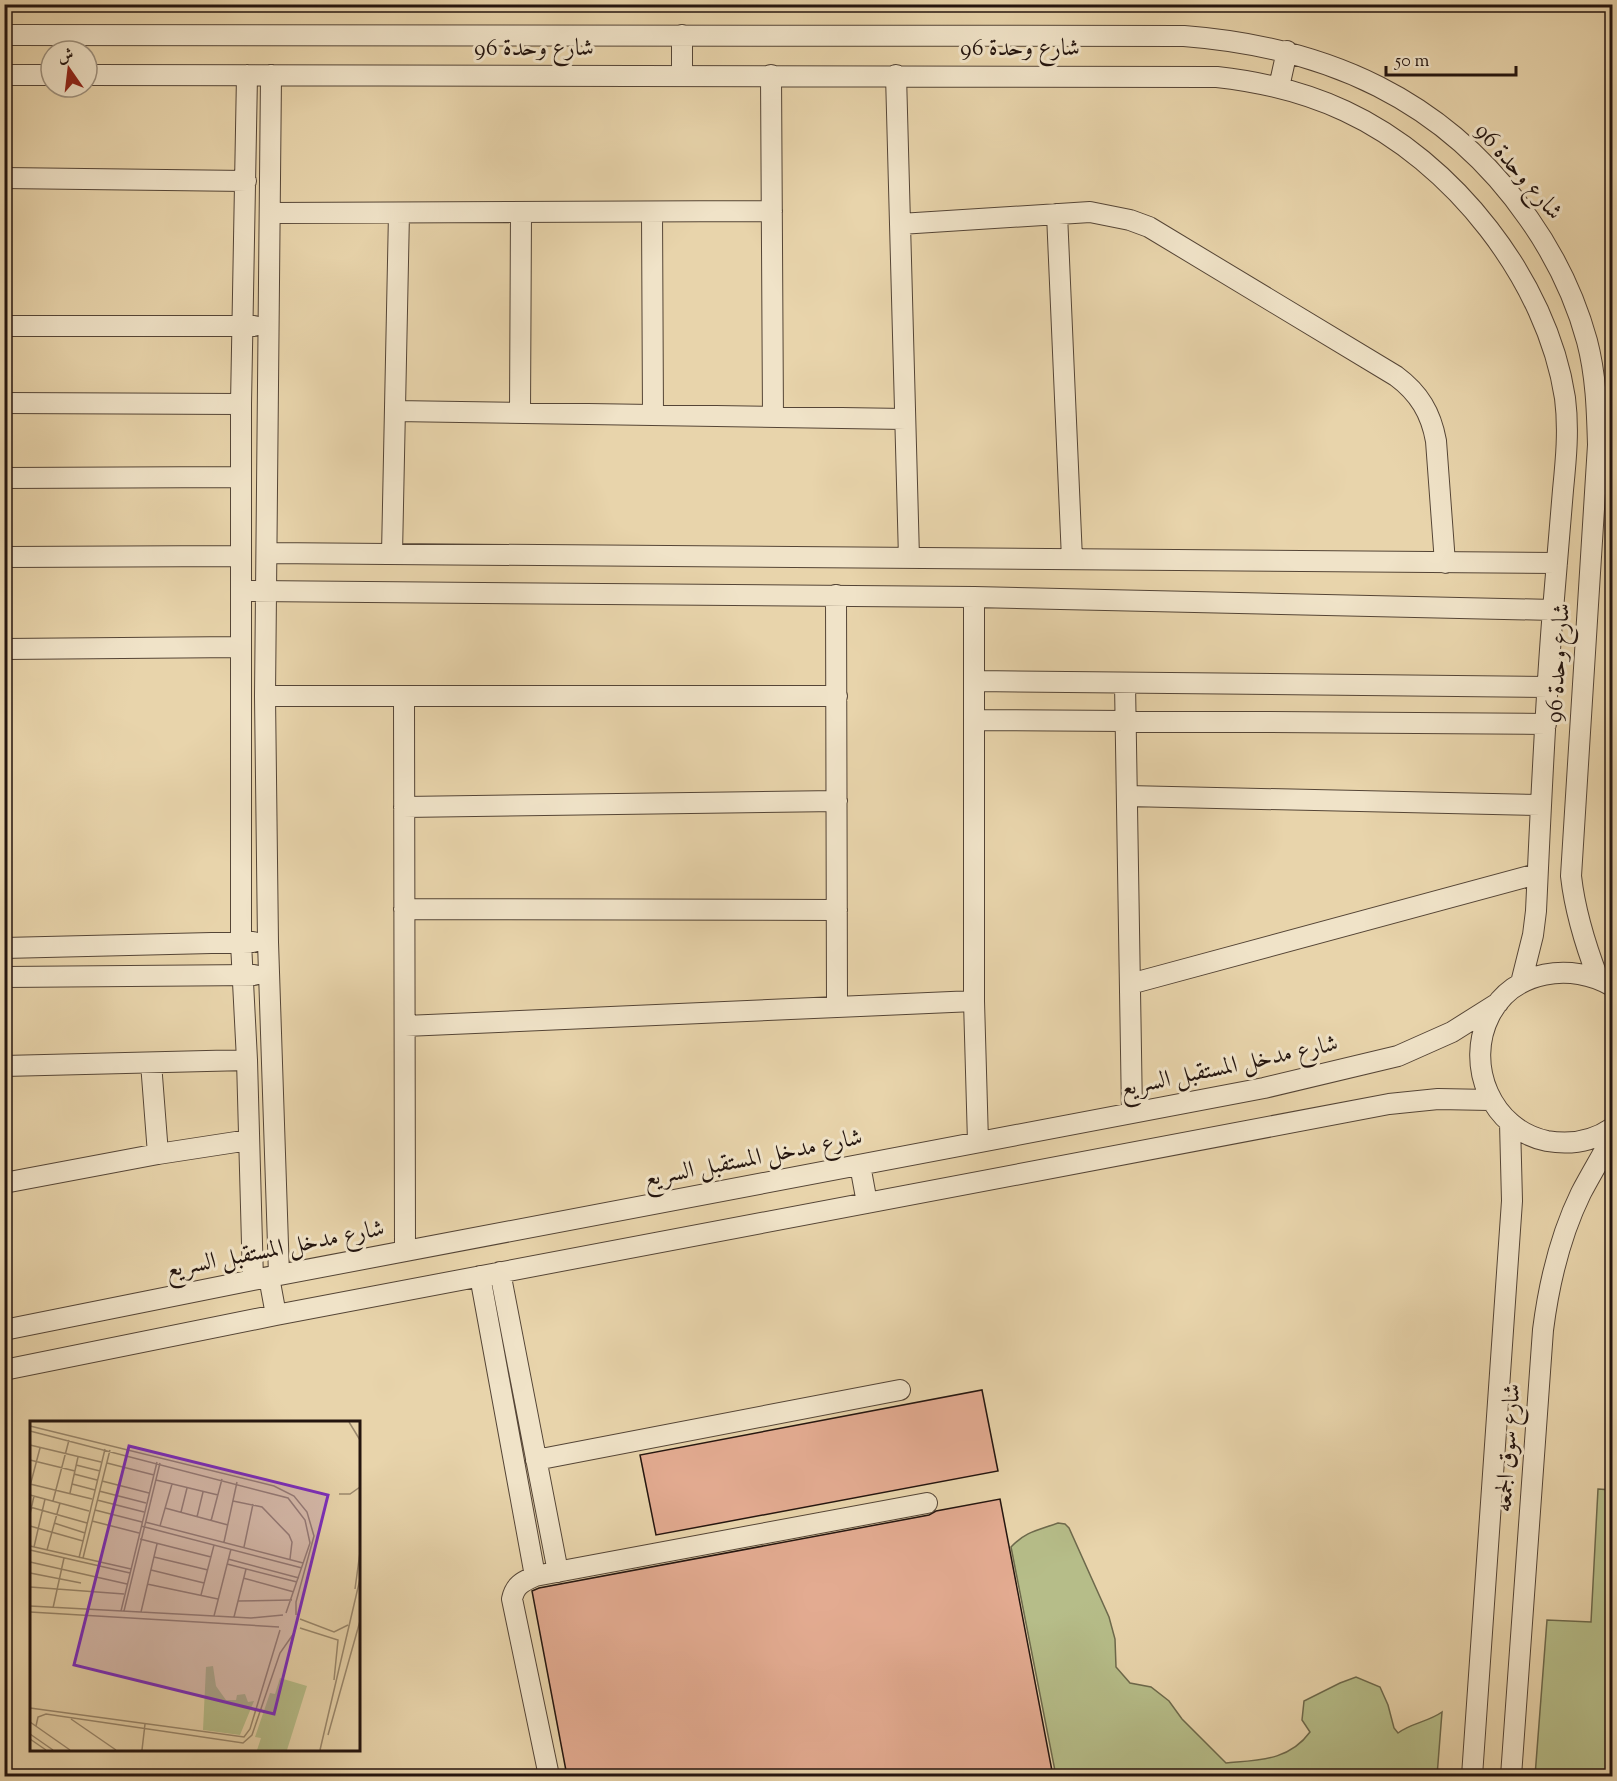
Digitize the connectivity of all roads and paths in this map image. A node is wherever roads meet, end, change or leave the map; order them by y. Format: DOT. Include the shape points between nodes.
graph roads {
  1 [pos="4,35"];
  2 [pos="682,35"];
  3 [pos="1287,51"];
  4 [pos="4,75"];
  5 [pos="39,75"];
  6 [pos="99,75"];
  7 [pos="247,75"];
  8 [pos="271,75"];
  9 [pos="682,75"];
  10 [pos="771,75"];
  11 [pos="896,75"];
  12 [pos="1279,87"];
  13 [pos="4,178"];
  14 [pos="246,181"];
  15 [pos="521,212"];
  16 [pos="652,212"];
  17 [pos="772,212"];
  18 [pos="270,213"];
  19 [pos="399,213"];
  20 [pos="1057,214"];
  21 [pos="900,224"];
  22 [pos="4,326"];
  23 [pos="243,326"];
  24 [pos="269,327"];
  25 [pos="4,403"];
  26 [pos="241,404"];
  27 [pos="395,411"];
  28 [pos="520,413"];
  29 [pos="653,415"];
  30 [pos="773,417"];
  31 [pos="905,419"];
  32 [pos="241,477"];
  33 [pos="4,478"];
  34 [pos="267,553"];
  35 [pos="392,554"];
  36 [pos="241,556"];
  37 [pos="4,557"];
  38 [pos="909,558"];
  39 [pos="1072,559"];
  40 [pos="1445,563"];
  41 [pos="1557,563"];
  42 [pos="241,591"];
  43 [pos="266,591"];
  44 [pos="837,595"];
  45 [pos="974,597"];
  46 [pos="1553,610"];
  47 [pos="240,647"];
  48 [pos="4,649"];
  49 [pos="975,681"];
  50 [pos="1125,683"];
  51 [pos="1548,687"];
  52 [pos="265,696"];
  53 [pos="837,696"];
  54 [pos="404,697"];
  55 [pos="975,720"];
  56 [pos="1126,721"];
  57 [pos="1546,724"];
  58 [pos="1127,796"];
  59 [pos="837,801"];
  60 [pos="1541,805"];
  61 [pos="404,807"];
  62 [pos="1538,873"];
  63 [pos="404,909"];
  64 [pos="837,910"];
  65 [pos="268,942"];
  66 [pos="241,943"];
  67 [pos="4,948"];
  68 [pos="38,948"];
  69 [pos="242,975"];
  70 [pos="269,975"];
  71 [pos="4,977"];
  72 [pos="39,977"];
  73 [pos="1605,982"];
  74 [pos="1521,983"];
  75 [pos="1130,984"];
  76 [pos="974,1001"];
  77 [pos="1498,1003"];
  78 [pos="837,1007"];
  79 [pos="405,1026"];
  80 [pos="247,1060"];
  81 [pos="151,1062"];
  82 [pos="4,1066"];
  83 [pos="1490,1100"];
  84 [pos="1132,1113"];
  85 [pos="1510,1123"];
  86 [pos="1612,1128"];
  87 [pos="1612,1137"];
  88 [pos="249,1140"];
  89 [pos="978,1142"];
  90 [pos="158,1154"];
  91 [pos="860,1164"];
  92 [pos="4,1183"];
  93 [pos="867,1203"];
  94 [pos="405,1251"];
  95 [pos="500,1272"];
  96 [pos="480,1276"];
  97 [pos="267,1278"];
  98 [pos="276,1315"];
  99 [pos="4,1330"];
  100 [pos="4,1370"];
  101 [pos="900,1390"];
  102 [pos="536,1460"];
  103 [pos="927,1503"];
  104 [pos="558,1572"];
  105 [pos="535,1576"];
  106 [pos="549,1776"];
  107 [pos="1473,1776"];
  108 [pos="1510,1776"];
  1 -- 2 [label="street, شارع وحدة 96"];
  2 -- 3 [label="street, شارع وحدة 96" via="1184,36"];
  2 -- 9 [label="street"];
  3 -- 12 [label="street"];
  3 -- 73 [label="street, شارع وحدة 96" via="1387,90 1418,107 1455,136 1518,203 1547,246 1570,292 1589,352 1596,393 1598,445 1571,876 1580,927"];
  4 -- 5 [label="street"];
  6 -- 7 [label="street, شارع وحدة 96"];
  7 -- 8 [label="street, شارع وحدة 96"];
  7 -- 14 [label="street"];
  8 -- 9 [label="street, شارع وحدة 96"];
  8 -- 18 [label="street"];
  9 -- 10 [label="street, شارع وحدة 96"];
  10 -- 11 [label="street, شارع وحدة 96"];
  10 -- 17 [label="street"];
  11 -- 12 [label="street, شارع وحدة 96" via="1185,75 1248,80"];
  11 -- 21 [label="street"];
  12 -- 41 [label="street, شارع وحدة 96" via="1347,112 1408,149 1461,197 1516,268 1553,349 1565,399 1567,444"];
  13 -- 14 [label="street"];
  14 -- 23 [label="street"];
  15 -- 16 [label="street"];
  15 -- 19 [label="street"];
  15 -- 28 [label="street"];
  16 -- 17 [label="street"];
  16 -- 29 [label="street"];
  17 -- 30 [label="street"];
  18 -- 19 [label="street"];
  18 -- 24 [label="street"];
  19 -- 27 [label="street"];
  20 -- 21 [label="street"];
  20 -- 39 [label="street"];
  20 -- 40 [label="street" via="1090,212 1149,227 1409,386 1428,411 1433,425"];
  21 -- 31 [label="street"];
  22 -- 23 [label="street"];
  23 -- 24 [label="street"];
  23 -- 26 [label="street"];
  24 -- 34 [label="street"];
  25 -- 26 [label="street"];
  26 -- 32 [label="street"];
  27 -- 28 [label="street"];
  27 -- 35 [label="street"];
  28 -- 29 [label="street"];
  29 -- 30 [label="street"];
  30 -- 31 [label="street"];
  31 -- 38 [label="street"];
  32 -- 33 [label="street"];
  32 -- 36 [label="street"];
  34 -- 35 [label="street"];
  34 -- 43 [label="street"];
  35 -- 38 [label="street"];
  36 -- 37 [label="street"];
  36 -- 42 [label="street"];
  38 -- 39 [label="street"];
  39 -- 40 [label="street"];
  40 -- 41 [label="street"];
  41 -- 46 [label="street, شارع وحدة 96"];
  42 -- 43 [label="street"];
  42 -- 47 [label="street"];
  43 -- 44 [label="street"];
  43 -- 52 [label="street"];
  44 -- 45 [label="street"];
  44 -- 53 [label="street"];
  45 -- 46 [label="street"];
  45 -- 49 [label="street"];
  46 -- 51 [label="street, شارع وحدة 96"];
  47 -- 48 [label="street"];
  47 -- 66 [label="street"];
  49 -- 50 [label="street"];
  49 -- 55 [label="street"];
  50 -- 51 [label="street"];
  50 -- 56 [label="street"];
  51 -- 57 [label="street, شارع وحدة 96"];
  52 -- 54 [label="street"];
  52 -- 65 [label="street"];
  53 -- 54 [label="street"];
  53 -- 59 [label="street"];
  54 -- 61 [label="street"];
  55 -- 56 [label="street"];
  55 -- 76 [label="street"];
  56 -- 57 [label="street"];
  56 -- 58 [label="street"];
  57 -- 60 [label="street, شارع وحدة 96"];
  58 -- 60 [label="street"];
  58 -- 75 [label="street"];
  59 -- 61 [label="street"];
  59 -- 64 [label="street"];
  60 -- 62 [label="street, شارع وحدة 96"];
  61 -- 63 [label="street"];
  62 -- 74 [label="street, شارع وحدة 96" via="1533,934"];
  62 -- 75 [label="street"];
  63 -- 64 [label="street"];
  63 -- 79 [label="street"];
  64 -- 78 [label="street"];
  65 -- 66 [label="street"];
  65 -- 70 [label="street"];
  66 -- 68 [label="street"];
  66 -- 69 [label="street"];
  67 -- 68 [label="street"];
  68 -- 72 [label="street"];
  69 -- 70 [label="street"];
  69 -- 72 [label="street"];
  69 -- 80 [label="street"];
  70 -- 97 [label="street"];
  71 -- 72 [label="street"];
  73 -- 74 [label="street" via="1583,973 1551,973"];
  74 -- 77 [label="street"];
  75 -- 84 [label="street"];
  76 -- 78 [label="street"];
  76 -- 89 [label="street"];
  77 -- 83 [label="street" via="1485,1028 1481,1058"];
  77 -- 84 [label="street, شارع مدخل المستقبل السريع" via="1452,1032 1398,1056 1264,1088"];
  78 -- 79 [label="street"];
  79 -- 94 [label="street"];
  80 -- 81 [label="street"];
  80 -- 88 [label="street"];
  81 -- 82 [label="street"];
  81 -- 90 [label="street"];
  83 -- 85 [label="street"];
  83 -- 93 [label="street" via="1397,1102"];
  84 -- 89 [label="street, شارع مدخل المستقبل السريع"];
  85 -- 86 [label="street" via="1532,1136 1557,1143 1591,1139"];
  85 -- 107 [label="street, شارع سوق الجمعه" via="1512,1201"];
  87 -- 108 [label="street, شارع سوق الجمعه" via="1580,1195 1554,1264 1547,1297"];
  88 -- 90 [label="street"];
  88 -- 97 [label="street"];
  89 -- 91 [label="street, شارع مدخل المستقبل السريع"];
  90 -- 92 [label="street"];
  91 -- 93 [label="street"];
  91 -- 94 [label="street, شارع مدخل المستقبل السريع"];
  93 -- 95 [label="street"];
  94 -- 97 [label="street, شارع مدخل المستقبل السريع"];
  95 -- 96 [label="street"];
  95 -- 102 [label="street"];
  96 -- 98 [label="street"];
  96 -- 105 [label="street"];
  97 -- 98 [label="street"];
  97 -- 99 [label="street, شارع مدخل المستقبل السريع"];
  98 -- 100 [label="street"];
  101 -- 102 [label="street"];
  102 -- 104 [label="street"];
  103 -- 104 [label="street"];
  104 -- 105 [label="street"];
  105 -- 106 [label="street" via="519,1583 512,1599"];
}
